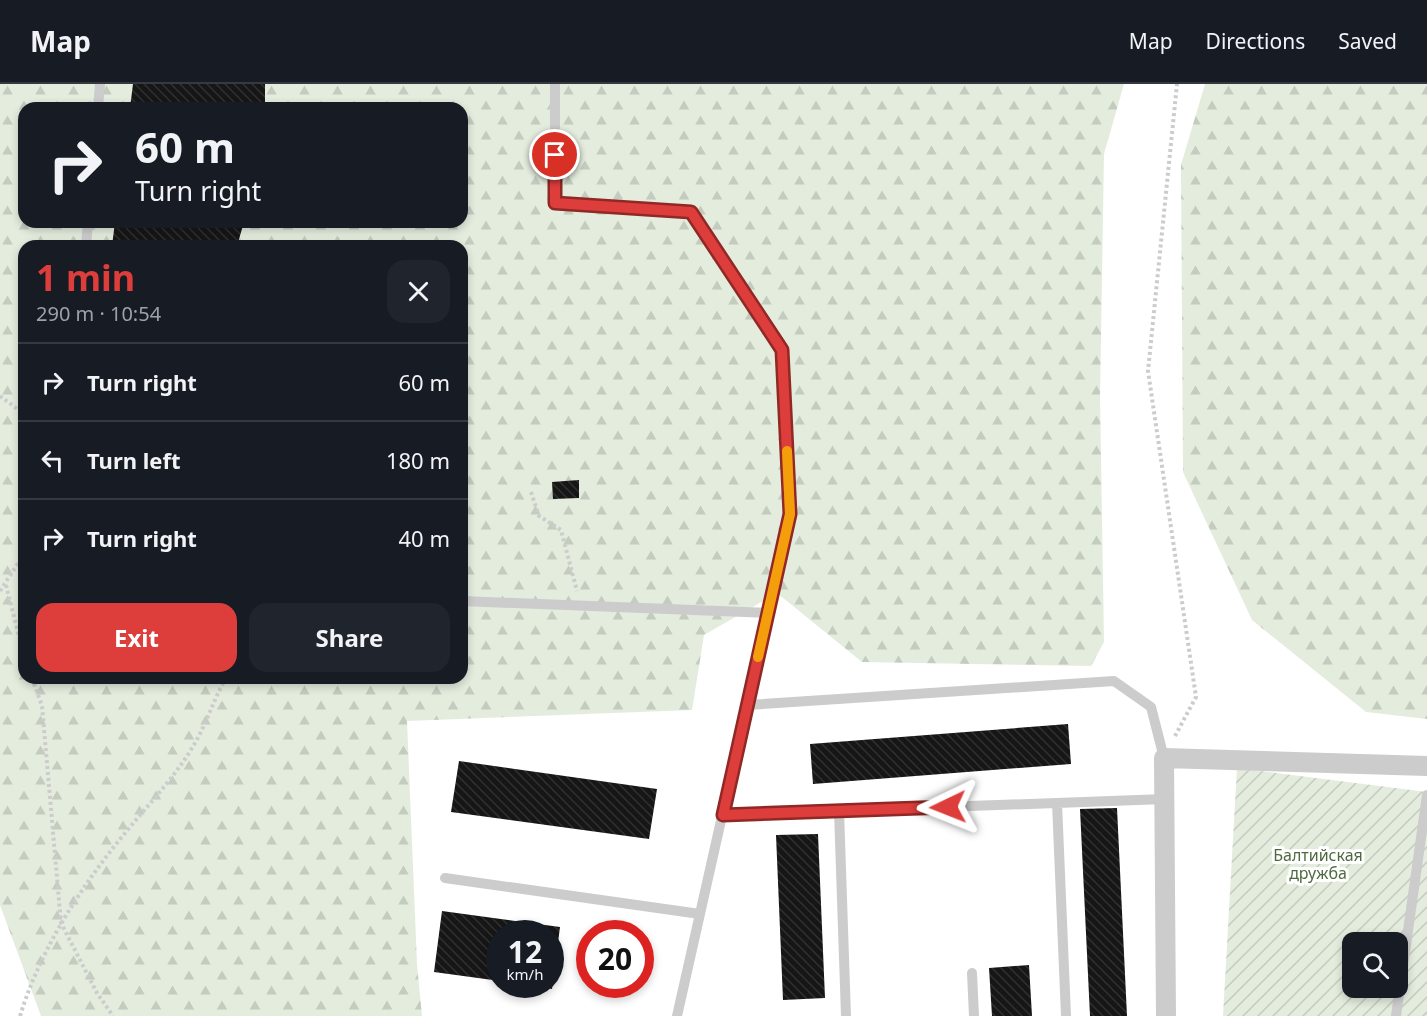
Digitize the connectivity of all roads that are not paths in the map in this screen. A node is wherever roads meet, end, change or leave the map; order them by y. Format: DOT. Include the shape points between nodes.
graph roads {
  1 [pos="100,84"];
  2 [pos="555,84"];
  3 [pos="98,102"];
  4 [pos="468,601"];
  5 [pos="768,613"];
  6 [pos="747,705"];
  7 [pos="1164,758"];
  8 [pos="1427,766"];
  9 [pos="1427,795"];
  10 [pos="1165,799"];
  11 [pos="1057,803"];
  12 [pos="838,811"];
  13 [pos="723,815"];
  14 [pos="445,878"];
  15 [pos="700,914"];
  16 [pos="972,973"];
  17 [pos="677,1016"];
  18 [pos="846,1016"];
  19 [pos="974,1016"];
  20 [pos="1066,1016"];
  21 [pos="1166,1016"];
  22 [pos="1396,1016"];
  1 -- 3 [label="lane"];
  2 -- 5 [label="lane" via="555,203 691,212 782,350 790,514"];
  4 -- 5 [label="lane"];
  5 -- 6 [label="lane"];
  6 -- 7 [label="lane" via="1114,681 1151,707"];
  6 -- 13 [label="lane"];
  7 -- 8 [label="street"];
  7 -- 10 [label="street"];
  9 -- 22 [label="lane"];
  10 -- 11 [label="lane"];
  10 -- 21 [label="street"];
  11 -- 12 [label="lane"];
  11 -- 20 [label="lane"];
  12 -- 13 [label="lane"];
  12 -- 18 [label="lane"];
  13 -- 15 [label="lane"];
  14 -- 15 [label="lane"];
  15 -- 17 [label="lane"];
  16 -- 19 [label="lane"];
}
